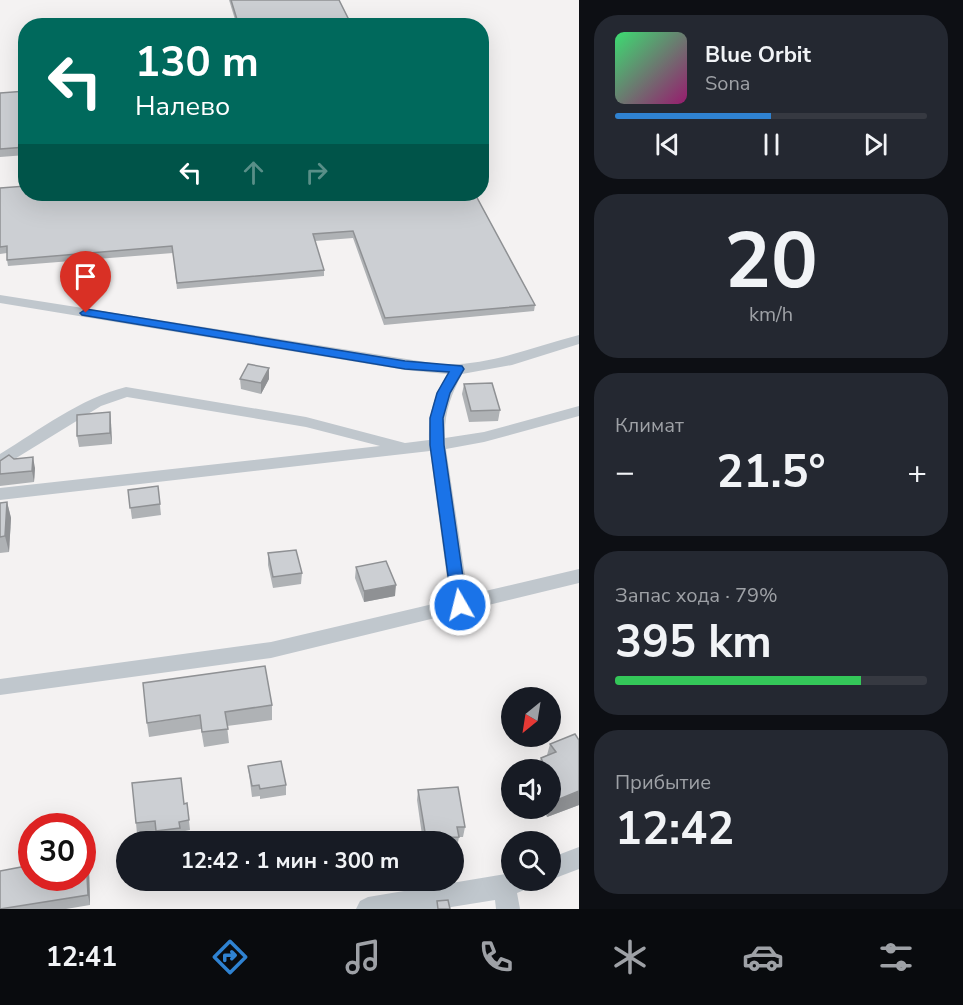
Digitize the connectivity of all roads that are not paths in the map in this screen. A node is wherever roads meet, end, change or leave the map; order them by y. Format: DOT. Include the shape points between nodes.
graph roads {
  1 [pos="0,298"];
  2 [pos="579,339"];
  3 [pos="457,369"];
  4 [pos="579,411"];
  5 [pos="437,445"];
  6 [pos="409,448"];
  7 [pos="0,462"];
  8 [pos="0,494"];
  9 [pos="579,576"];
  10 [pos="460,605"];
  11 [pos="0,687"];
  12 [pos="579,858"];
  13 [pos="561,865"];
  14 [pos="511,892"];
  15 [pos="368,909"];
  1 -- 3 [label="street" via="405,365"];
  2 -- 3 [label="street" via="497,364"];
  3 -- 5 [label="street" via="436,418"];
  4 -- 5 [label="street" via="484,437"];
  5 -- 6 [label="street"];
  5 -- 10 [label="street"];
  6 -- 7 [label="street" via="306,422 126,392 95,402"];
  6 -- 8 [label="street"];
  9 -- 10 [label="street"];
  10 -- 11 [label="street" via="271,650"];
  12 -- 13 [label="street"];
  14 -- 15 [label="street"];
}
